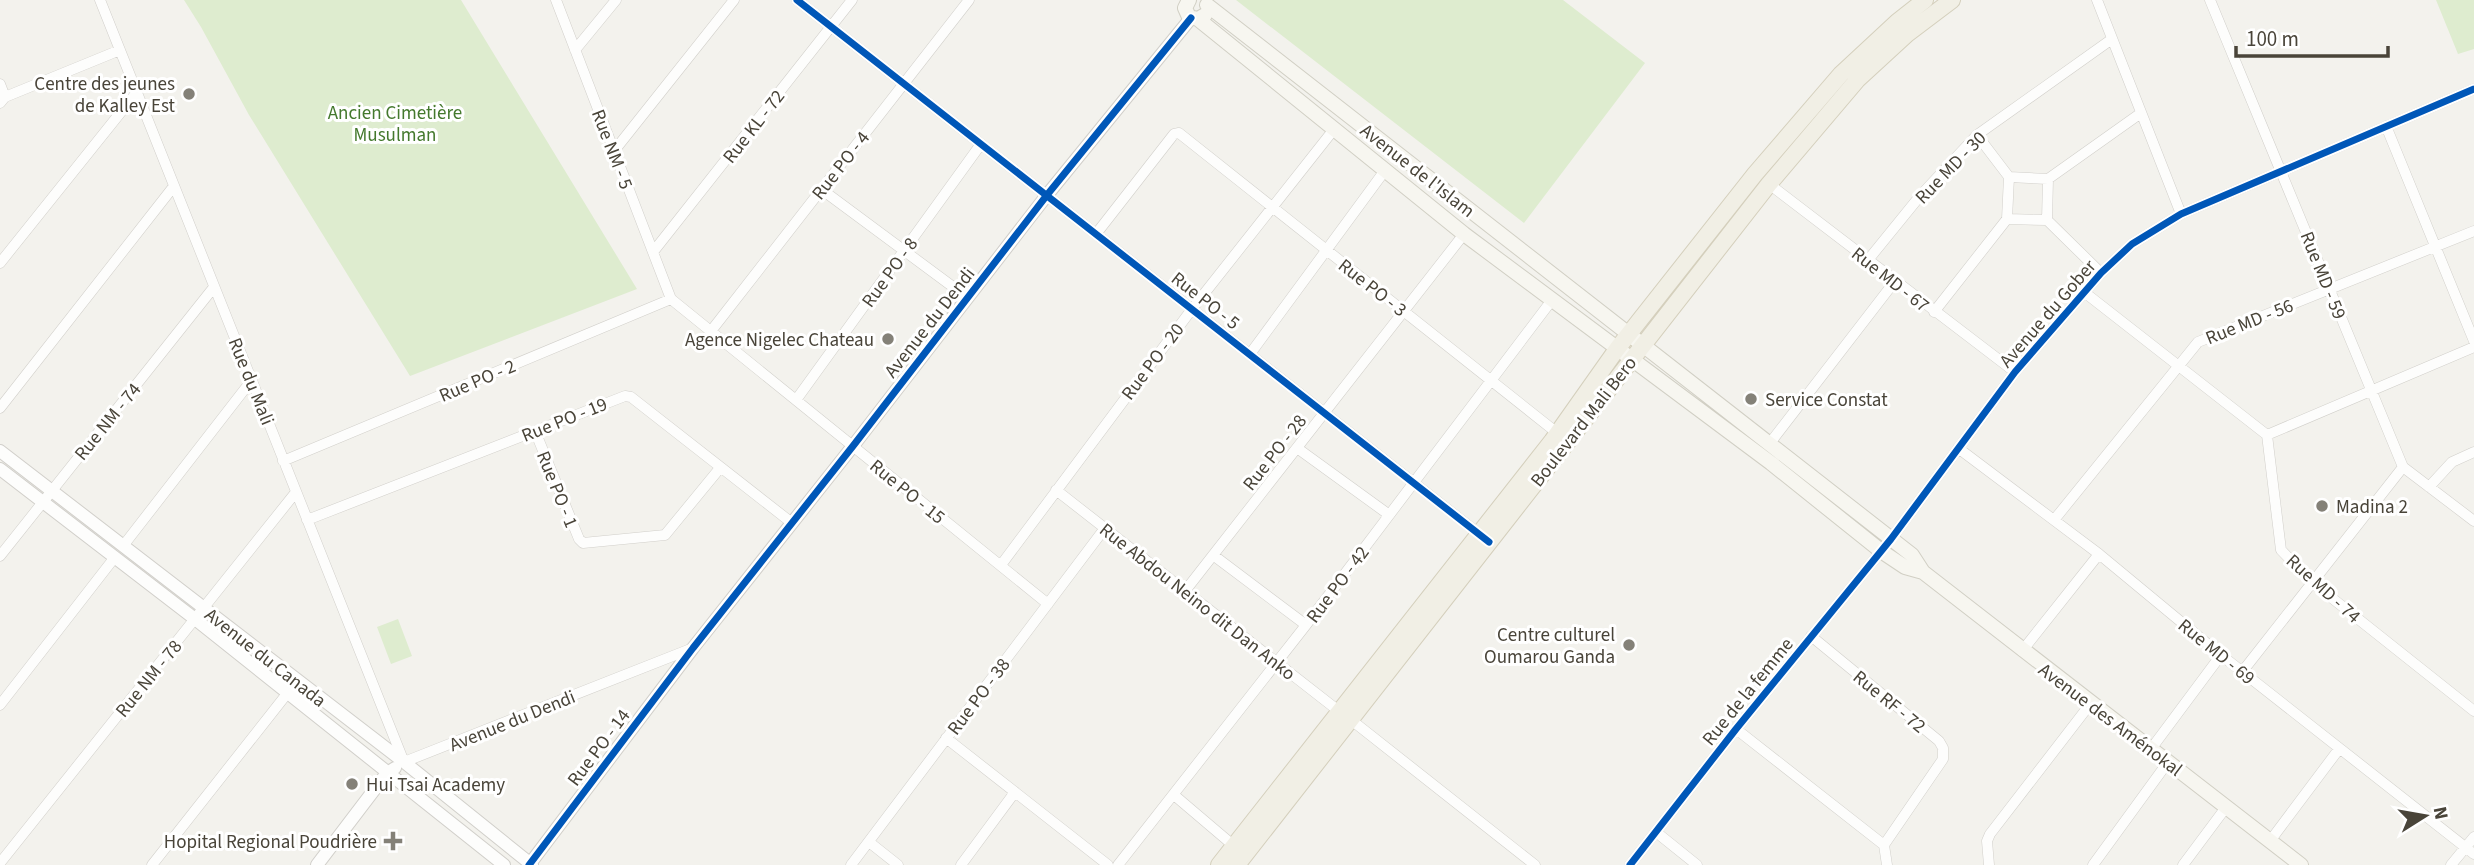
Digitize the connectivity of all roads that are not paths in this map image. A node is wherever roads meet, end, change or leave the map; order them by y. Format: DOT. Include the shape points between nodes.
graph roads {
  1 [pos="100,0"];
  2 [pos="556,0"];
  3 [pos="616,0"];
  4 [pos="734,0"];
  5 [pos="797,0"];
  6 [pos="852,0"];
  7 [pos="969,0"];
  8 [pos="1171,0"];
  9 [pos="1925,0"];
  10 [pos="1952,0"];
  11 [pos="2096,0"];
  12 [pos="2210,0"];
  13 [pos="1205,3"];
  14 [pos="1191,12"];
  15 [pos="831,27"];
  16 [pos="2112,39"];
  17 [pos="120,50"];
  18 [pos="575,50"];
  19 [pos="904,83"];
  20 [pos="0,84"];
  21 [pos="2474,89"];
  22 [pos="136,92"];
  23 [pos="2,100"];
  24 [pos="2141,113"];
  25 [pos="2386,126"];
  26 [pos="1335,128"];
  27 [pos="1977,135"];
  28 [pos="1784,141"];
  29 [pos="981,144"];
  30 [pos="614,151"];
  31 [pos="1796,152"];
  32 [pos="1386,169"];
  33 [pos="2281,170"];
  34 [pos="2008,177"];
  35 [pos="2048,179"];
  36 [pos="1769,184"];
  37 [pos="174,186"];
  38 [pos="821,189"];
  39 [pos="1047,195"];
  40 [pos="1272,207"];
  41 [pos="2181,214"];
  42 [pos="2007,219"];
  43 [pos="2047,220"];
  44 [pos="2474,231"];
  45 [pos="1096,234"];
  46 [pos="1464,234"];
  47 [pos="2436,246"];
  48 [pos="1327,250"];
  49 [pos="904,251"];
  50 [pos="653,252"];
  51 [pos="1868,260"];
  52 [pos="0,263"];
  53 [pos="2101,274"];
  54 [pos="1895,281"];
  55 [pos="214,287"];
  56 [pos="2330,289"];
  57 [pos="2084,292"];
  58 [pos="968,298"];
  59 [pos="671,299"];
  60 [pos="1552,300"];
  61 [pos="1192,309"];
  62 [pos="1404,311"];
  63 [pos="1934,312"];
  64 [pos="711,331"];
  65 [pos="1629,334"];
  66 [pos="2474,341"];
  67 [pos="1643,344"];
  68 [pos="2474,347"];
  69 [pos="1617,349"];
  70 [pos="1250,354"];
  71 [pos="1632,359"];
  72 [pos="2179,366"];
  73 [pos="2015,372"];
  74 [pos="1491,380"];
  75 [pos="251,381"];
  76 [pos="2371,390"];
  77 [pos="796,400"];
  78 [pos="0,408"];
  79 [pos="1325,413"];
  80 [pos="1740,420"];
  81 [pos="535,431"];
  82 [pos="1730,432"];
  83 [pos="2267,435"];
  84 [pos="1563,437"];
  85 [pos="853,446"];
  86 [pos="1297,448"];
  87 [pos="1958,448"];
  88 [pos="0,451"];
  89 [pos="1774,452"];
  90 [pos="2474,453"];
  91 [pos="284,461"];
  92 [pos="2403,467"];
  93 [pos="720,468"];
  94 [pos="0,469"];
  95 [pos="1414,482"];
  96 [pos="2429,487"];
  97 [pos="1056,490"];
  98 [pos="51,491"];
  99 [pos="296,492"];
  100 [pos="42,501"];
  101 [pos="1388,514"];
  102 [pos="307,520"];
  103 [pos="2054,520"];
  104 [pos="2474,521"];
  105 [pos="792,523"];
  106 [pos="1105,528"];
  107 [pos="1484,538"];
  108 [pos="1891,538"];
  109 [pos="123,546"];
  110 [pos="1881,551"];
  111 [pos="2099,554"];
  112 [pos="1213,555"];
  113 [pos="0,556"];
  114 [pos="115,557"];
  115 [pos="1001,565"];
  116 [pos="1923,572"];
  117 [pos="2312,583"];
  118 [pos="1185,591"];
  119 [pos="1048,604"];
  120 [pos="203,608"];
  121 [pos="195,619"];
  122 [pos="1306,625"];
  123 [pos="1811,636"];
  124 [pos="693,648"];
  125 [pos="2022,651"];
  126 [pos="2221,655"];
  127 [pos="1277,662"];
  128 [pos="2242,672"];
  129 [pos="297,681"];
  130 [pos="287,693"];
  131 [pos="2091,703"];
  132 [pos="0,705"];
  133 [pos="2474,711"];
  134 [pos="1345,716"];
  135 [pos="1736,729"];
  136 [pos="946,738"];
  137 [pos="2151,749"];
  138 [pos="2339,749"];
  139 [pos="404,762"];
  140 [pos="2168,762"];
  141 [pos="387,773"];
  142 [pos="1015,792"];
  143 [pos="1174,795"];
  144 [pos="2224,810"];
  145 [pos="1656,832"];
  146 [pos="2474,837"];
  147 [pos="2270,841"];
  148 [pos="869,842"];
  149 [pos="1884,845"];
  150 [pos="1234,846"];
  151 [pos="2470,851"];
  152 [pos="0,863"];
  153 [pos="2294,863"];
  154 [pos="152,865"];
  155 [pos="317,865"];
  156 [pos="504,865"];
  157 [pos="530,865"];
  158 [pos="851,865"];
  159 [pos="898,865"];
  160 [pos="961,865"];
  161 [pos="1108,865"];
  162 [pos="1118,865"];
  163 [pos="1219,865"];
  164 [pos="1237,865"];
  165 [pos="1535,865"];
  166 [pos="1630,865"];
  167 [pos="1697,865"];
  168 [pos="1887,865"];
  169 [pos="1989,865"];
  170 [pos="2093,865"];
  171 [pos="2183,865"];
  172 [pos="2451,865"];
  1 -- 17 [label="street, Rue du Mali"];
  2 -- 18 [label="street, Rue NM - 5"];
  3 -- 18 [label="street"];
  4 -- 30 [label="street"];
  5 -- 15 [label="street, Rue PO - 5"];
  6 -- 15 [label="street, Rue KL - 72"];
  7 -- 19 [label="street, Rue PO - 4"];
  8 -- 14 [label="main road, Avenue de l'Islam"];
  9 -- 28 [label="main road, Boulevard Mali Bero" via="1840,74"];
  10 -- 31 [label="main road, Boulevard Mali Bero" via="1858,79"];
  11 -- 16 [label="street"];
  12 -- 33 [label="street, Rue MD - 59"];
  13 -- 14 [label="main road" via="1205,15"];
  13 -- 65 [label="main road, Avenue de l'Islam"];
  14 -- 26 [label="main road, Avenue de l'Islam"];
  14 -- 39 [label="street, Avenue du Dendi"];
  15 -- 19 [label="street, Rue PO - 5"];
  15 -- 50 [label="street, Rue KL - 72"];
  16 -- 24 [label="street"];
  16 -- 27 [label="street, Rue MD - 30"];
  17 -- 22 [label="street, Rue du Mali"];
  17 -- 23 [label="street"];
  18 -- 30 [label="street, Rue NM - 5"];
  19 -- 29 [label="street, Rue PO - 5"];
  19 -- 38 [label="street, Rue PO - 4"];
  20 -- 23 [label="street"];
  21 -- 25 [label="street, Avenue du Gober"];
  22 -- 37 [label="street, Rue du Mali"];
  22 -- 52 [label="street"];
  24 -- 35 [label="street"];
  24 -- 41 [label="street"];
  25 -- 33 [label="street, Avenue du Gober"];
  25 -- 47 [label="street"];
  26 -- 32 [label="main road, Avenue de l'Islam"];
  26 -- 40 [label="street, Rue PO - 20"];
  27 -- 34 [label="street"];
  27 -- 51 [label="street, Rue MD - 30"];
  28 -- 31 [label="main road"];
  28 -- 65 [label="main road, Boulevard Mali Bero"];
  29 -- 39 [label="street, Rue PO - 5"];
  29 -- 49 [label="street, Rue PO - 8"];
  30 -- 50 [label="street, Rue NM - 5"];
  31 -- 36 [label="main road, Boulevard Mali Bero"];
  32 -- 46 [label="main road, Avenue de l'Islam"];
  32 -- 48 [label="street"];
  33 -- 41 [label="street, Avenue du Gober"];
  33 -- 56 [label="street, Rue MD - 59"];
  34 -- 35 [label="street"];
  34 -- 42 [label="street"];
  35 -- 43 [label="street"];
  36 -- 51 [label="street, Rue MD - 67"];
  36 -- 67 [label="main road, Boulevard Mali Bero"];
  37 -- 55 [label="street, Rue du Mali"];
  37 -- 78 [label="street"];
  38 -- 49 [label="street"];
  38 -- 64 [label="street, Rue PO - 4"];
  39 -- 45 [label="street, Rue PO - 5"];
  39 -- 58 [label="street, Avenue du Dendi"];
  40 -- 45 [label="street, Rue PO - 3" via="1179,133"];
  40 -- 48 [label="street, Rue PO - 3"];
  40 -- 61 [label="street, Rue PO - 20"];
  41 -- 53 [label="street, Avenue du Gober" via="2132,244"];
  42 -- 43 [label="street"];
  42 -- 63 [label="street"];
  43 -- 53 [label="street"];
  44 -- 47 [label="street, Rue MD - 56"];
  45 -- 61 [label="street, Rue PO - 5"];
  46 -- 60 [label="main road, Avenue de l'Islam"];
  46 -- 62 [label="street, Rue PO - 28"];
  47 -- 56 [label="street, Rue MD - 56"];
  47 -- 66 [label="street"];
  48 -- 62 [label="street, Rue PO - 3"];
  48 -- 70 [label="street"];
  49 -- 58 [label="street"];
  49 -- 77 [label="street, Rue PO - 8"];
  50 -- 59 [label="street, Rue NM - 5"];
  51 -- 54 [label="street, Rue MD - 67"];
  53 -- 57 [label="street, Avenue du Gober"];
  54 -- 63 [label="street, Rue MD - 67"];
  54 -- 89 [label="street"];
  55 -- 75 [label="street, Rue du Mali"];
  55 -- 98 [label="street, Rue NM - 74"];
  56 -- 72 [label="street, Rue MD - 56" via="2198,342"];
  56 -- 76 [label="street, Rue MD - 59"];
  57 -- 72 [label="street"];
  57 -- 73 [label="street, Avenue du Gober"];
  58 -- 85 [label="street, Avenue du Dendi"];
  59 -- 64 [label="street, Rue PO - 15"];
  59 -- 91 [label="street, Rue PO - 2"];
  60 -- 69 [label="main road, Avenue de l'Islam"];
  60 -- 74 [label="street, Rue PO - 42"];
  61 -- 70 [label="street, Rue PO - 5"];
  61 -- 97 [label="street, Rue PO - 20"];
  62 -- 74 [label="street, Rue PO - 3"];
  62 -- 79 [label="street, Rue PO - 28"];
  63 -- 73 [label="street, Rue MD - 67"];
  64 -- 77 [label="street, Rue PO - 15"];
  65 -- 67 [label="main road, Avenue des Aménokal"];
  65 -- 69 [label="main road, Boulevard Mali Bero"];
  67 -- 71 [label="main road, Boulevard Mali Bero"];
  67 -- 80 [label="main road, Avenue des Aménokal"];
  68 -- 76 [label="street"];
  69 -- 71 [label="main road, Avenue des Aménokal"];
  69 -- 84 [label="main road, Boulevard Mali Bero"];
  70 -- 79 [label="street, Rue PO - 5"];
  71 -- 82 [label="main road, Avenue des Aménokal"];
  71 -- 84 [label="main road, Boulevard Mali Bero"];
  72 -- 83 [label="street"];
  72 -- 103 [label="street, Rue MD - 56"];
  73 -- 87 [label="street, Avenue du Gober"];
  74 -- 84 [label="street, Rue PO - 3"];
  74 -- 95 [label="street, Rue PO - 42"];
  75 -- 91 [label="street, Rue du Mali"];
  75 -- 109 [label="street"];
  76 -- 83 [label="street"];
  76 -- 92 [label="street, Rue MD - 59"];
  77 -- 85 [label="street, Rue PO - 15"];
  79 -- 86 [label="street, Rue PO - 28"];
  79 -- 95 [label="street, Rue PO - 5"];
  80 -- 82 [label="main road"];
  80 -- 89 [label="main road, Avenue des Aménokal"];
  81 -- 93 [label="street, Rue PO - 19" via="631,397"];
  81 -- 93 [label="street, Rue PO - 1" via="583,543 665,535"];
  81 -- 102 [label="street, Rue PO - 19"];
  82 -- 89 [label="main road, Avenue des Aménokal"];
  83 -- 117 [label="street, Rue MD - 74" via="2281,550"];
  84 -- 107 [label="main road, Boulevard Mali Bero"];
  85 -- 105 [label="street, Avenue du Dendi"];
  85 -- 115 [label="street, Rue PO - 15"];
  86 -- 101 [label="street"];
  86 -- 112 [label="street, Rue PO - 28"];
  87 -- 103 [label="street, Rue MD - 69"];
  87 -- 108 [label="street, Avenue du Gober"];
  88 -- 98 [label="street, Avenue du Canada"];
  89 -- 108 [label="main road, Avenue des Aménokal"];
  89 -- 110 [label="main road, Avenue des Aménokal"];
  90 -- 96 [label="street" via="2452,461"];
  91 -- 99 [label="street, Rue du Mali"];
  92 -- 96 [label="street, Rue MD - 59"];
  92 -- 117 [label="street"];
  93 -- 105 [label="street, Rue PO - 19"];
  94 -- 100 [label="street, Avenue du Canada"];
  95 -- 101 [label="street, Rue PO - 42"];
  95 -- 107 [label="street, Rue PO - 5"];
  96 -- 104 [label="street, Rue MD - 59"];
  97 -- 106 [label="street, Rue Abdou Neino dit Dan Anko"];
  97 -- 115 [label="street, Rue PO - 20"];
  98 -- 100 [label="street, Rue NM - 74"];
  98 -- 109 [label="street, Avenue du Canada"];
  99 -- 102 [label="street, Rue du Mali"];
  99 -- 120 [label="street, Rue NM - 78"];
  100 -- 113 [label="street, Rue NM - 74"];
  100 -- 114 [label="street, Avenue du Canada"];
  101 -- 122 [label="street, Rue PO - 42"];
  102 -- 139 [label="street, Rue du Mali"];
  103 -- 111 [label="street, Rue MD - 69"];
  105 -- 124 [label="street, Avenue du Dendi"];
  106 -- 118 [label="street, Rue Abdou Neino dit Dan Anko"];
  106 -- 119 [label="street, Rue PO - 38"];
  107 -- 134 [label="main road, Boulevard Mali Bero"];
  108 -- 110 [label="street, Rue de la femme"];
  108 -- 116 [label="main road, Avenue des Aménokal" via="1912,555"];
  109 -- 120 [label="street, Avenue du Canada"];
  110 -- 116 [label="main road, Avenue des Aménokal" via="1905,567"];
  110 -- 123 [label="street, Rue de la femme"];
  111 -- 125 [label="street"];
  111 -- 126 [label="street, Rue MD - 69"];
  112 -- 118 [label="street, Rue PO - 28"];
  112 -- 122 [label="street"];
  114 -- 121 [label="street, Avenue du Canada"];
  114 -- 132 [label="street"];
  115 -- 119 [label="street, Rue PO - 15"];
  116 -- 125 [label="main road, Avenue des Aménokal"];
  117 -- 128 [label="street"];
  117 -- 133 [label="street, Rue MD - 74"];
  118 -- 127 [label="street, Rue Abdou Neino dit Dan Anko"];
  119 -- 136 [label="street, Rue PO - 38"];
  120 -- 121 [label="street, Rue NM - 78"];
  120 -- 129 [label="street, Avenue du Canada"];
  121 -- 130 [label="street, Avenue du Canada"];
  121 -- 152 [label="street, Rue NM - 78"];
  122 -- 127 [label="street, Rue PO - 42"];
  123 -- 135 [label="street, Rue de la femme"];
  123 -- 149 [label="street, Rue RF - 72" via="1943,748 1943,759"];
  124 -- 139 [label="street, Avenue du Dendi"];
  124 -- 157 [label="street, Rue PO - 14"];
  125 -- 131 [label="main road, Avenue des Aménokal"];
  126 -- 128 [label="street, Rue MD - 69"];
  126 -- 137 [label="street"];
  127 -- 134 [label="street, Rue Abdou Neino dit Dan Anko"];
  127 -- 143 [label="street, Rue PO - 42"];
  128 -- 138 [label="street, Rue MD - 69"];
  129 -- 130 [label="street"];
  129 -- 139 [label="street, Avenue du Canada"];
  130 -- 141 [label="street, Avenue du Canada"];
  130 -- 154 [label="street"];
  131 -- 137 [label="main road, Avenue des Aménokal"];
  131 -- 169 [label="street" via="1990,834"];
  134 -- 150 [label="main road, Boulevard Mali Bero"];
  134 -- 164 [label="main road, Boulevard Mali Bero"];
  134 -- 165 [label="street, Rue Abdou Neino dit Dan Anko"];
  135 -- 145 [label="street, Rue de la femme"];
  135 -- 149 [label="street"];
  136 -- 142 [label="street"];
  136 -- 148 [label="street, Rue PO - 38"];
  137 -- 140 [label="main road, Avenue des Aménokal"];
  138 -- 147 [label="street"];
  138 -- 151 [label="street, Rue MD - 69"];
  139 -- 141 [label="street"];
  139 -- 157 [label="street, Avenue du Canada"];
  140 -- 147 [label="main road, Avenue des Aménokal"];
  140 -- 170 [label="street"];
  141 -- 155 [label="street"];
  141 -- 156 [label="street, Avenue du Canada"];
  142 -- 160 [label="street"];
  142 -- 161 [label="street"];
  143 -- 150 [label="street"];
  143 -- 162 [label="street, Rue PO - 42"];
  144 -- 171 [label="street"];
  145 -- 166 [label="street, Rue de la femme"];
  145 -- 167 [label="street"];
  146 -- 151 [label="street"];
  147 -- 153 [label="main road, Avenue des Aménokal"];
  148 -- 158 [label="street, Rue PO - 38"];
  148 -- 159 [label="street"];
  149 -- 168 [label="street"];
  150 -- 163 [label="main road, Boulevard Mali Bero"];
  151 -- 172 [label="street"];
}
